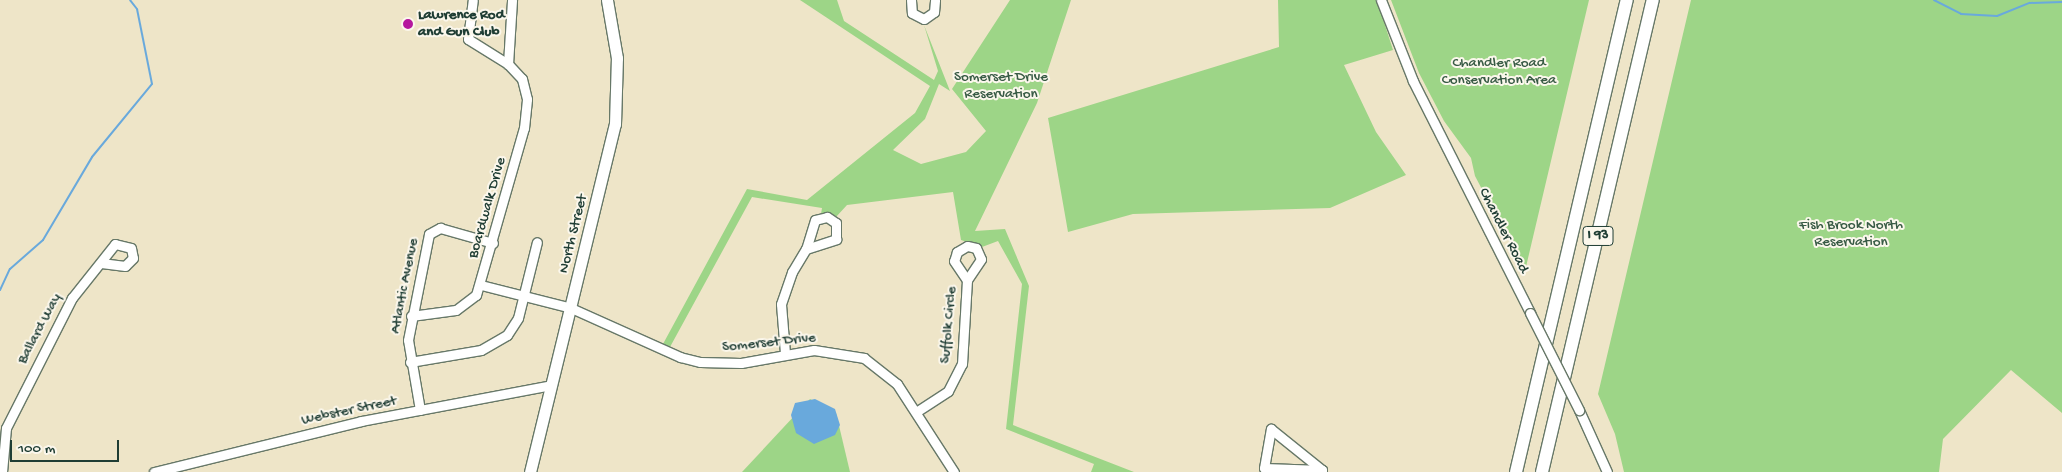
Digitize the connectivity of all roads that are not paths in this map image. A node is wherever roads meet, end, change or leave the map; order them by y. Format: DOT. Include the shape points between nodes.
graph roads {
  1 [pos="473,0"];
  2 [pos="512,0"];
  3 [pos="607,0"];
  4 [pos="911,0"];
  5 [pos="935,0"];
  6 [pos="1381,0"];
  7 [pos="1627,0"];
  8 [pos="1653,0"];
  9 [pos="508,64"];
  10 [pos="537,242"];
  11 [pos="493,243"];
  12 [pos="806,249"];
  13 [pos="101,263"];
  14 [pos="967,280"];
  15 [pos="481,285"];
  16 [pos="524,296"];
  17 [pos="571,308"];
  18 [pos="412,316"];
  19 [pos="785,353"];
  20 [pos="410,362"];
  21 [pos="552,385"];
  22 [pos="420,410"];
  23 [pos="916,412"];
  24 [pos="1322,471"];
  25 [pos="2,472"];
  26 [pos="154,472"];
  27 [pos="530,472"];
  28 [pos="954,472"];
  29 [pos="1516,472"];
  30 [pos="1542,472"];
  31 [pos="1607,472"];
  1 -- 9 [label="street, Boardwalk Drive" via="468,39"];
  2 -- 9 [label="street"];
  3 -- 17 [label="main road, North Street" via="617,58 615,124"];
  4 -- 5 [label="street" via="912,13 924,19 934,12"];
  6 -- 31 [label="street, Chandler Road, bridge" via="1413,80"];
  7 -- 29 [label="highway, I 93"];
  8 -- 30 [label="highway, I 93"];
  9 -- 11 [label="street, Boardwalk Drive" via="524,85 527,106"];
  10 -- 16 [label="street"];
  11 -- 15 [label="street, Boardwalk Drive"];
  11 -- 18 [label="street, Atlantic Avenue" via="440,228 432,230"];
  12 -- 19 [label="street" via="792,272 781,304"];
  13 -- 25 [label="street, Ballard Way" via="72,298 24,389 6,428"];
  14 -- 23 [label="street, Suffolk Circle" via="958,375 948,391"];
  15 -- 16 [label="street, Somerset Drive"];
  15 -- 18 [label="street, Boardwalk Drive" via="470,301 456,310"];
  16 -- 17 [label="street, Somerset Drive"];
  16 -- 20 [label="street" via="515,324 492,346"];
  17 -- 19 [label="street, Somerset Drive" via="693,360 741,363"];
  17 -- 21 [label="main road, North Street"];
  18 -- 20 [label="street, Atlantic Avenue"];
  19 -- 23 [label="street, Somerset Drive" via="841,351 864,358 898,384"];
  20 -- 22 [label="street, Atlantic Avenue"];
  21 -- 22 [label="street, Webster Street"];
  21 -- 27 [label="main road, North Street"];
  22 -- 26 [label="street, Webster Street" via="227,451"];
  23 -- 28 [label="street, Somerset Drive"];
  24 -- 24 [label="street" via="1264,468 1271,429 1300,452"];
}
